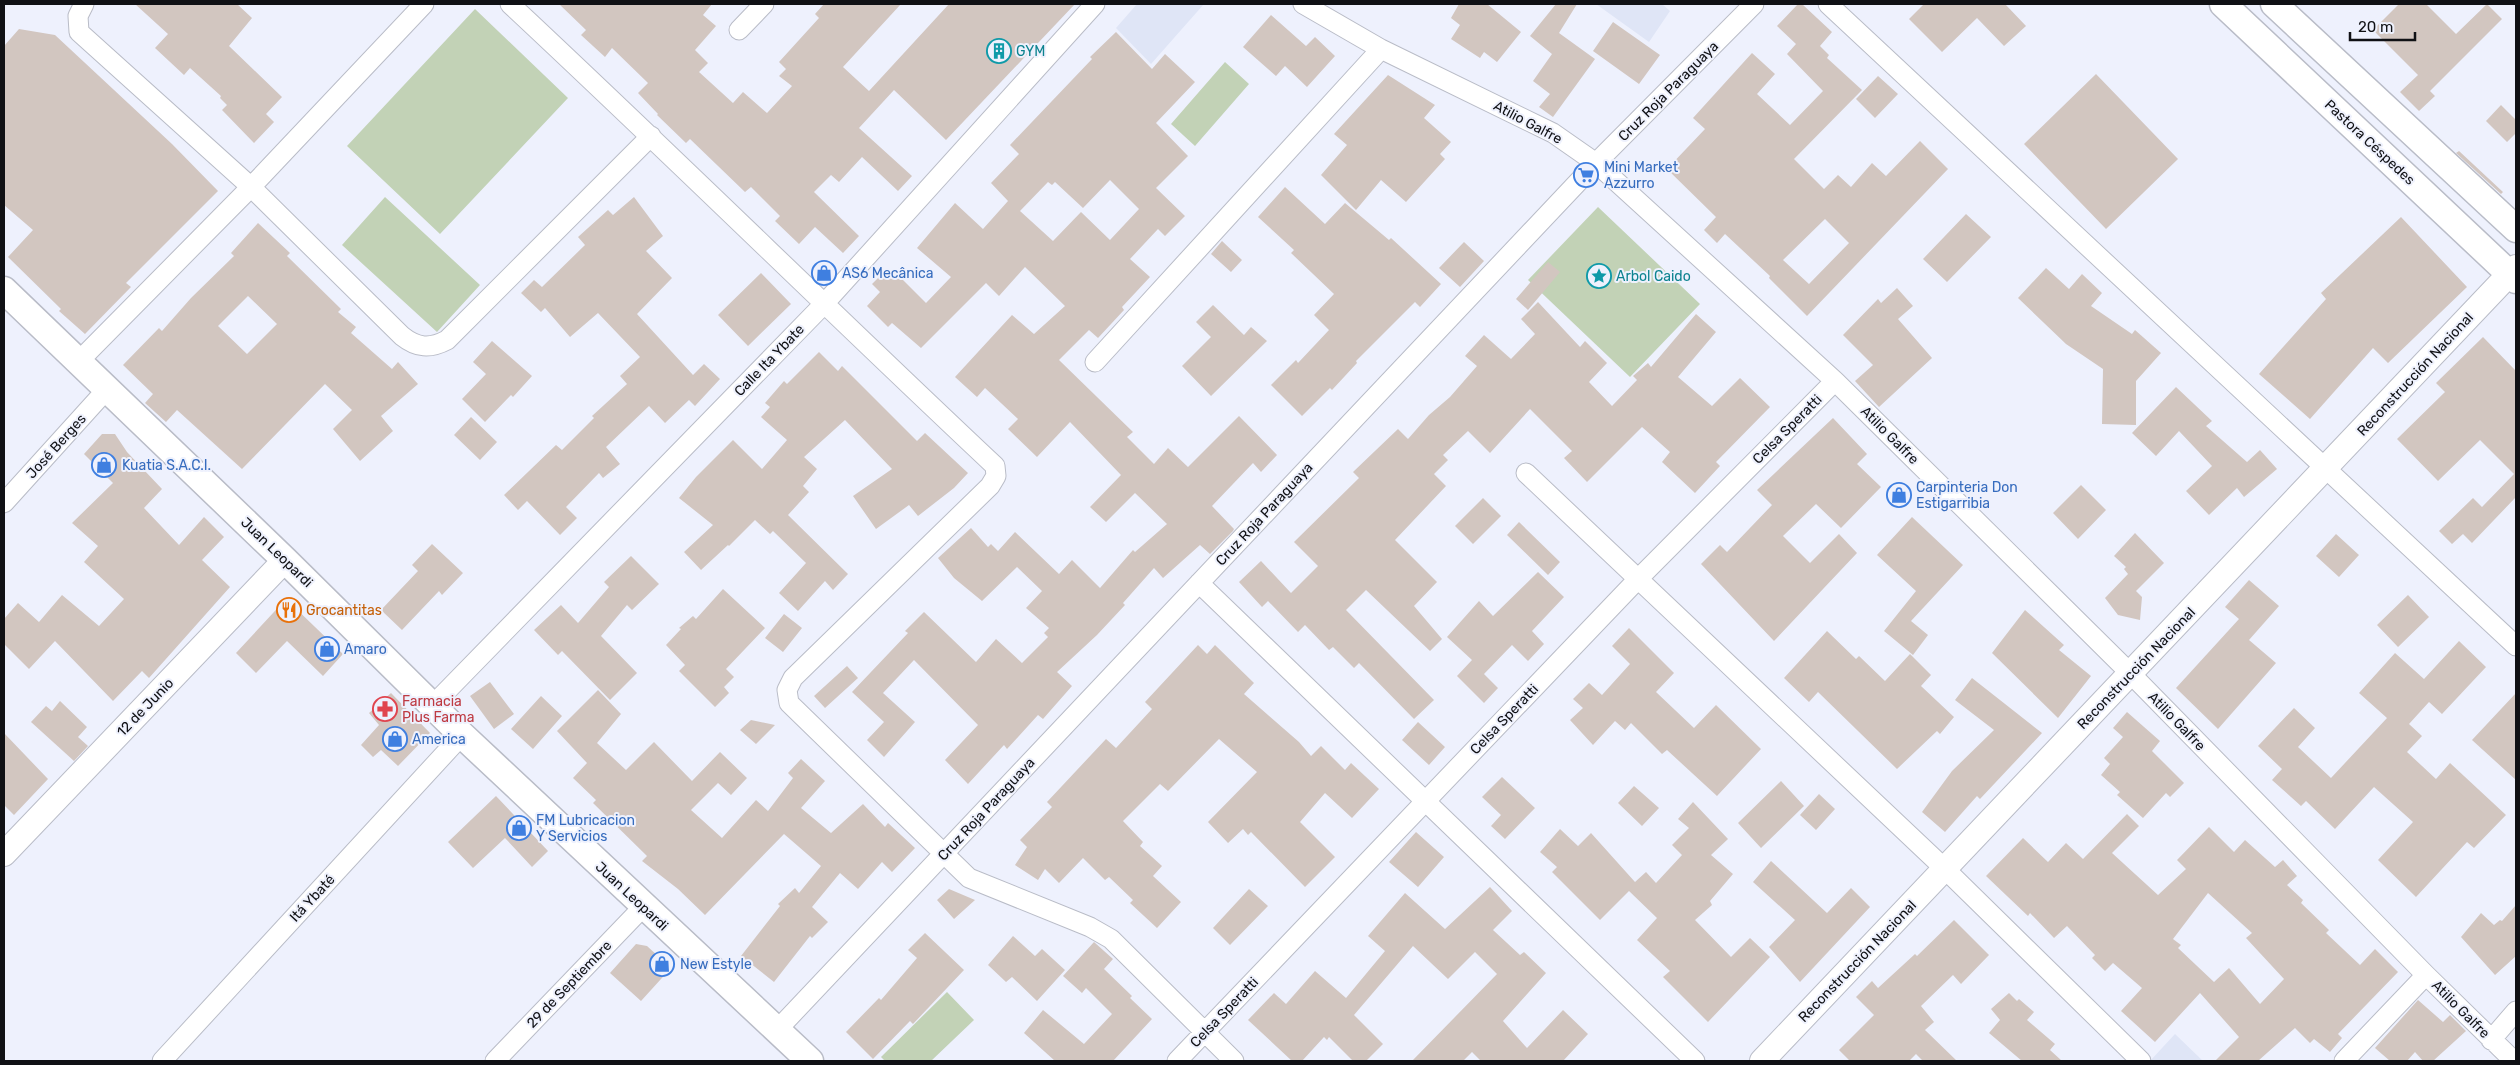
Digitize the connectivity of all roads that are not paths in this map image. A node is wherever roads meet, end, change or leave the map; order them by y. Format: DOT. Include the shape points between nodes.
graph roads {
  1 [pos="84,4"];
  2 [pos="424,4"];
  3 [pos="510,4"];
  4 [pos="764,4"];
  5 [pos="1095,4"];
  6 [pos="1303,4"];
  7 [pos="1754,4"];
  8 [pos="1828,4"];
  9 [pos="2274,4"];
  10 [pos="2232,7"];
  11 [pos="739,30"];
  12 [pos="1381,49"];
  13 [pos="651,136"];
  14 [pos="1596,163"];
  15 [pos="252,187"];
  16 [pos="2516,229"];
  17 [pos="2514,274"];
  18 [pos="4,290"];
  19 [pos="823,305"];
  20 [pos="79,361"];
  21 [pos="1095,362"];
  22 [pos="1835,381"];
  23 [pos="108,388"];
  24 [pos="2326,470"];
  25 [pos="1526,473"];
  26 [pos="4,503"];
  27 [pos="285,560"];
  28 [pos="1638,579"];
  29 [pos="1198,583"];
  30 [pos="2516,646"];
  31 [pos="2130,673"];
  32 [pos="433,705"];
  33 [pos="462,735"];
  34 [pos="1426,800"];
  35 [pos="4,854"];
  36 [pos="942,854"];
  37 [pos="1945,869"];
  38 [pos="643,906"];
  39 [pos="2426,975"];
  40 [pos="2516,1011"];
  41 [pos="778,1029"];
  42 [pos="1204,1033"];
  43 [pos="2491,1040"];
  44 [pos="162,1061"];
  45 [pos="495,1061"];
  46 [pos="810,1061"];
  47 [pos="1177,1061"];
  48 [pos="1234,1061"];
  49 [pos="1695,1061"];
  50 [pos="1762,1061"];
  51 [pos="2141,1061"];
  52 [pos="2344,1061"];
  53 [pos="2514,1061"];
  1 -- 15 [label="street" via="78,16 79,32"];
  2 -- 15 [label="street"];
  3 -- 13 [label="street"];
  4 -- 11 [label="street"];
  5 -- 19 [label="street, Calle Ita Ybate"];
  6 -- 12 [label="street, Atilio Galfre"];
  7 -- 14 [label="street, Cruz Roja Paraguaya"];
  8 -- 24 [label="street"];
  9 -- 16 [label="main road"];
  10 -- 17 [label="main road, Pastora Céspedes"];
  12 -- 14 [label="street, Atilio Galfre" via="1553,133"];
  12 -- 21 [label="street"];
  13 -- 15 [label="street" via="447,340 435,346 422,346 402,336"];
  13 -- 19 [label="street"];
  14 -- 22 [label="street, Atilio Galfre"];
  14 -- 29 [label="street, Cruz Roja Paraguaya"];
  15 -- 20 [label="street"];
  17 -- 24 [label="street, Reconstrucción Nacional"];
  18 -- 20 [label="main road, Juan Leopardi"];
  19 -- 32 [label="street, Calle Ita Ybate"];
  19 -- 36 [label="street" via="995,466 996,476 990,486 793,678 787,690 788,703"];
  20 -- 23 [label="main road, Juan Leopardi"];
  22 -- 28 [label="street, Celsa Speratti"];
  22 -- 31 [label="street, Atilio Galfre"];
  23 -- 26 [label="street, José Berges"];
  23 -- 27 [label="main road, Juan Leopardi"];
  24 -- 30 [label="street"];
  24 -- 31 [label="street, Reconstrucción Nacional"];
  25 -- 28 [label="street"];
  27 -- 32 [label="main road, Juan Leopardi"];
  27 -- 35 [label="street, 12 de Junio"];
  28 -- 34 [label="street, Celsa Speratti"];
  28 -- 37 [label="street"];
  29 -- 34 [label="street"];
  29 -- 36 [label="street, Cruz Roja Paraguaya"];
  31 -- 37 [label="street, Reconstrucción Nacional"];
  31 -- 39 [label="street, Atilio Galfre"];
  32 -- 33 [label="main road, Juan Leopardi"];
  33 -- 38 [label="main road, Juan Leopardi"];
  33 -- 44 [label="street, Itá Ybaté"];
  34 -- 42 [label="street, Celsa Speratti"];
  34 -- 49 [label="street"];
  36 -- 41 [label="street, Cruz Roja Paraguaya"];
  36 -- 42 [label="street" via="969,878 1090,927 1111,939"];
  37 -- 50 [label="street, Reconstrucción Nacional"];
  37 -- 51 [label="street"];
  38 -- 41 [label="main road, Juan Leopardi"];
  38 -- 45 [label="street, 29 de Septiembre"];
  39 -- 43 [label="street, Atilio Galfre"];
  39 -- 52 [label="street"];
  40 -- 43 [label="street"];
  41 -- 46 [label="main road, Juan Leopardi"];
  42 -- 47 [label="street, Celsa Speratti"];
  42 -- 48 [label="street"];
  43 -- 53 [label="street, Atilio Galfre"];
}
